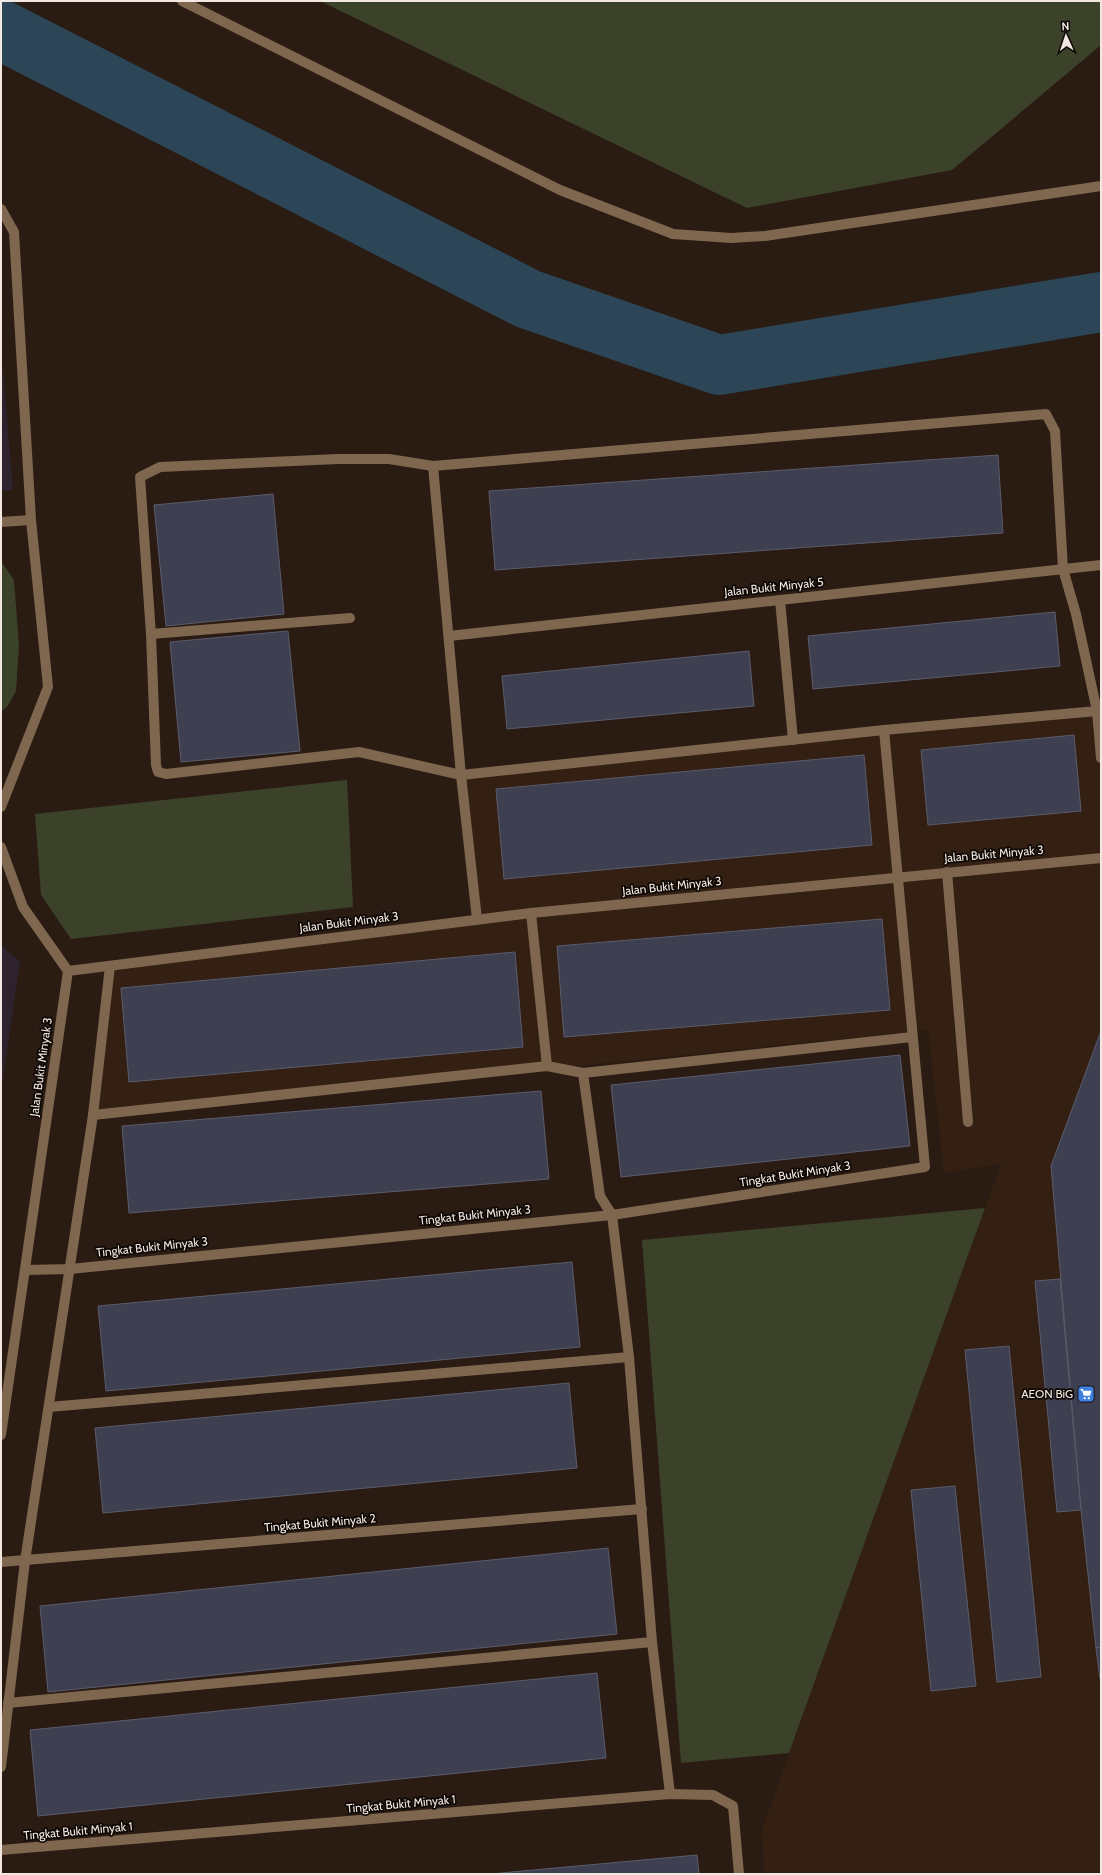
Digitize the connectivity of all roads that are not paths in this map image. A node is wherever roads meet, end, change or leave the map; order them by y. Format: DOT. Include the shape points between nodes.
graph roads {
  1 [pos="182,1"];
  2 [pos="1101,186"];
  3 [pos="1,209"];
  4 [pos="432,466"];
  5 [pos="31,520"];
  6 [pos="1,522"];
  7 [pos="1101,565"];
  8 [pos="1063,569"];
  9 [pos="780,600"];
  10 [pos="350,618"];
  11 [pos="151,634"];
  12 [pos="449,636"];
  13 [pos="1099,710"];
  14 [pos="884,730"];
  15 [pos="793,740"];
  16 [pos="1101,758"];
  17 [pos="461,775"];
  18 [pos="1,807"];
  19 [pos="1,847"];
  20 [pos="1101,858"];
  21 [pos="947,872"];
  22 [pos="898,876"];
  23 [pos="531,913"];
  24 [pos="477,919"];
  25 [pos="110,966"];
  26 [pos="68,971"];
  27 [pos="912,1037"];
  28 [pos="547,1066"];
  29 [pos="583,1074"];
  30 [pos="93,1115"];
  31 [pos="968,1122"];
  32 [pos="612,1215"];
  33 [pos="70,1269"];
  34 [pos="25,1270"];
  35 [pos="629,1357"];
  36 [pos="49,1407"];
  37 [pos="1,1435"];
  38 [pos="642,1509"];
  39 [pos="25,1561"];
  40 [pos="1,1562"];
  41 [pos="652,1642"];
  42 [pos="8,1704"];
  43 [pos="1,1768"];
  44 [pos="670,1794"];
  45 [pos="1,1850"];
  46 [pos="739,1874"];
  1 -- 2 [label="street" via="560,190 673,234 731,238 766,236"];
  3 -- 5 [label="street" via="14,232"];
  4 -- 8 [label="street" via="1046,414 1055,431"];
  4 -- 11 [label="street" via="389,459 338,459 160,467 140,477"];
  4 -- 12 [label="street"];
  5 -- 6 [label="street"];
  5 -- 18 [label="street" via="48,687"];
  7 -- 8 [label="street, Jalan Bukit Minyak 5"];
  8 -- 9 [label="street, Jalan Bukit Minyak 5"];
  8 -- 13 [label="street"];
  9 -- 12 [label="street, Jalan Bukit Minyak 5"];
  9 -- 15 [label="street"];
  10 -- 11 [label="street"];
  11 -- 17 [label="street" via="158,772 166,774 359,752"];
  12 -- 17 [label="street"];
  13 -- 14 [label="street"];
  13 -- 16 [label="street"];
  14 -- 15 [label="street"];
  14 -- 22 [label="street"];
  15 -- 17 [label="street"];
  17 -- 24 [label="street"];
  19 -- 26 [label="street" via="23,907"];
  20 -- 21 [label="street, Jalan Bukit Minyak 3"];
  21 -- 22 [label="street, Jalan Bukit Minyak 3"];
  21 -- 31 [label="street"];
  22 -- 23 [label="street, Jalan Bukit Minyak 3"];
  22 -- 27 [label="street"];
  23 -- 24 [label="street, Jalan Bukit Minyak 3"];
  23 -- 28 [label="street"];
  24 -- 25 [label="street, Jalan Bukit Minyak 3"];
  25 -- 26 [label="street, Jalan Bukit Minyak 3"];
  25 -- 30 [label="street"];
  26 -- 34 [label="street, Jalan Bukit Minyak 3"];
  27 -- 29 [label="street"];
  27 -- 32 [label="street, Tingkat Bukit Minyak 3" via="925,1168"];
  28 -- 29 [label="street"];
  28 -- 30 [label="street"];
  29 -- 32 [label="street" via="600,1196"];
  30 -- 33 [label="street"];
  32 -- 33 [label="street, Tingkat Bukit Minyak 3"];
  32 -- 35 [label="street"];
  33 -- 34 [label="street, Tingkat Bukit Minyak 3"];
  33 -- 36 [label="street"];
  34 -- 37 [label="street, Jalan Bukit Minyak 3"];
  35 -- 36 [label="street"];
  35 -- 38 [label="street"];
  36 -- 39 [label="street"];
  38 -- 39 [label="street, Tingkat Bukit Minyak 2"];
  38 -- 41 [label="street"];
  39 -- 40 [label="street, Tingkat Bukit Minyak 2"];
  39 -- 42 [label="street"];
  41 -- 42 [label="street"];
  41 -- 44 [label="street"];
  42 -- 43 [label="street"];
  44 -- 45 [label="street, Tingkat Bukit Minyak 1"];
  44 -- 46 [label="street, Tingkat Bukit Minyak 1" via="713,1795 733,1806"];
}
